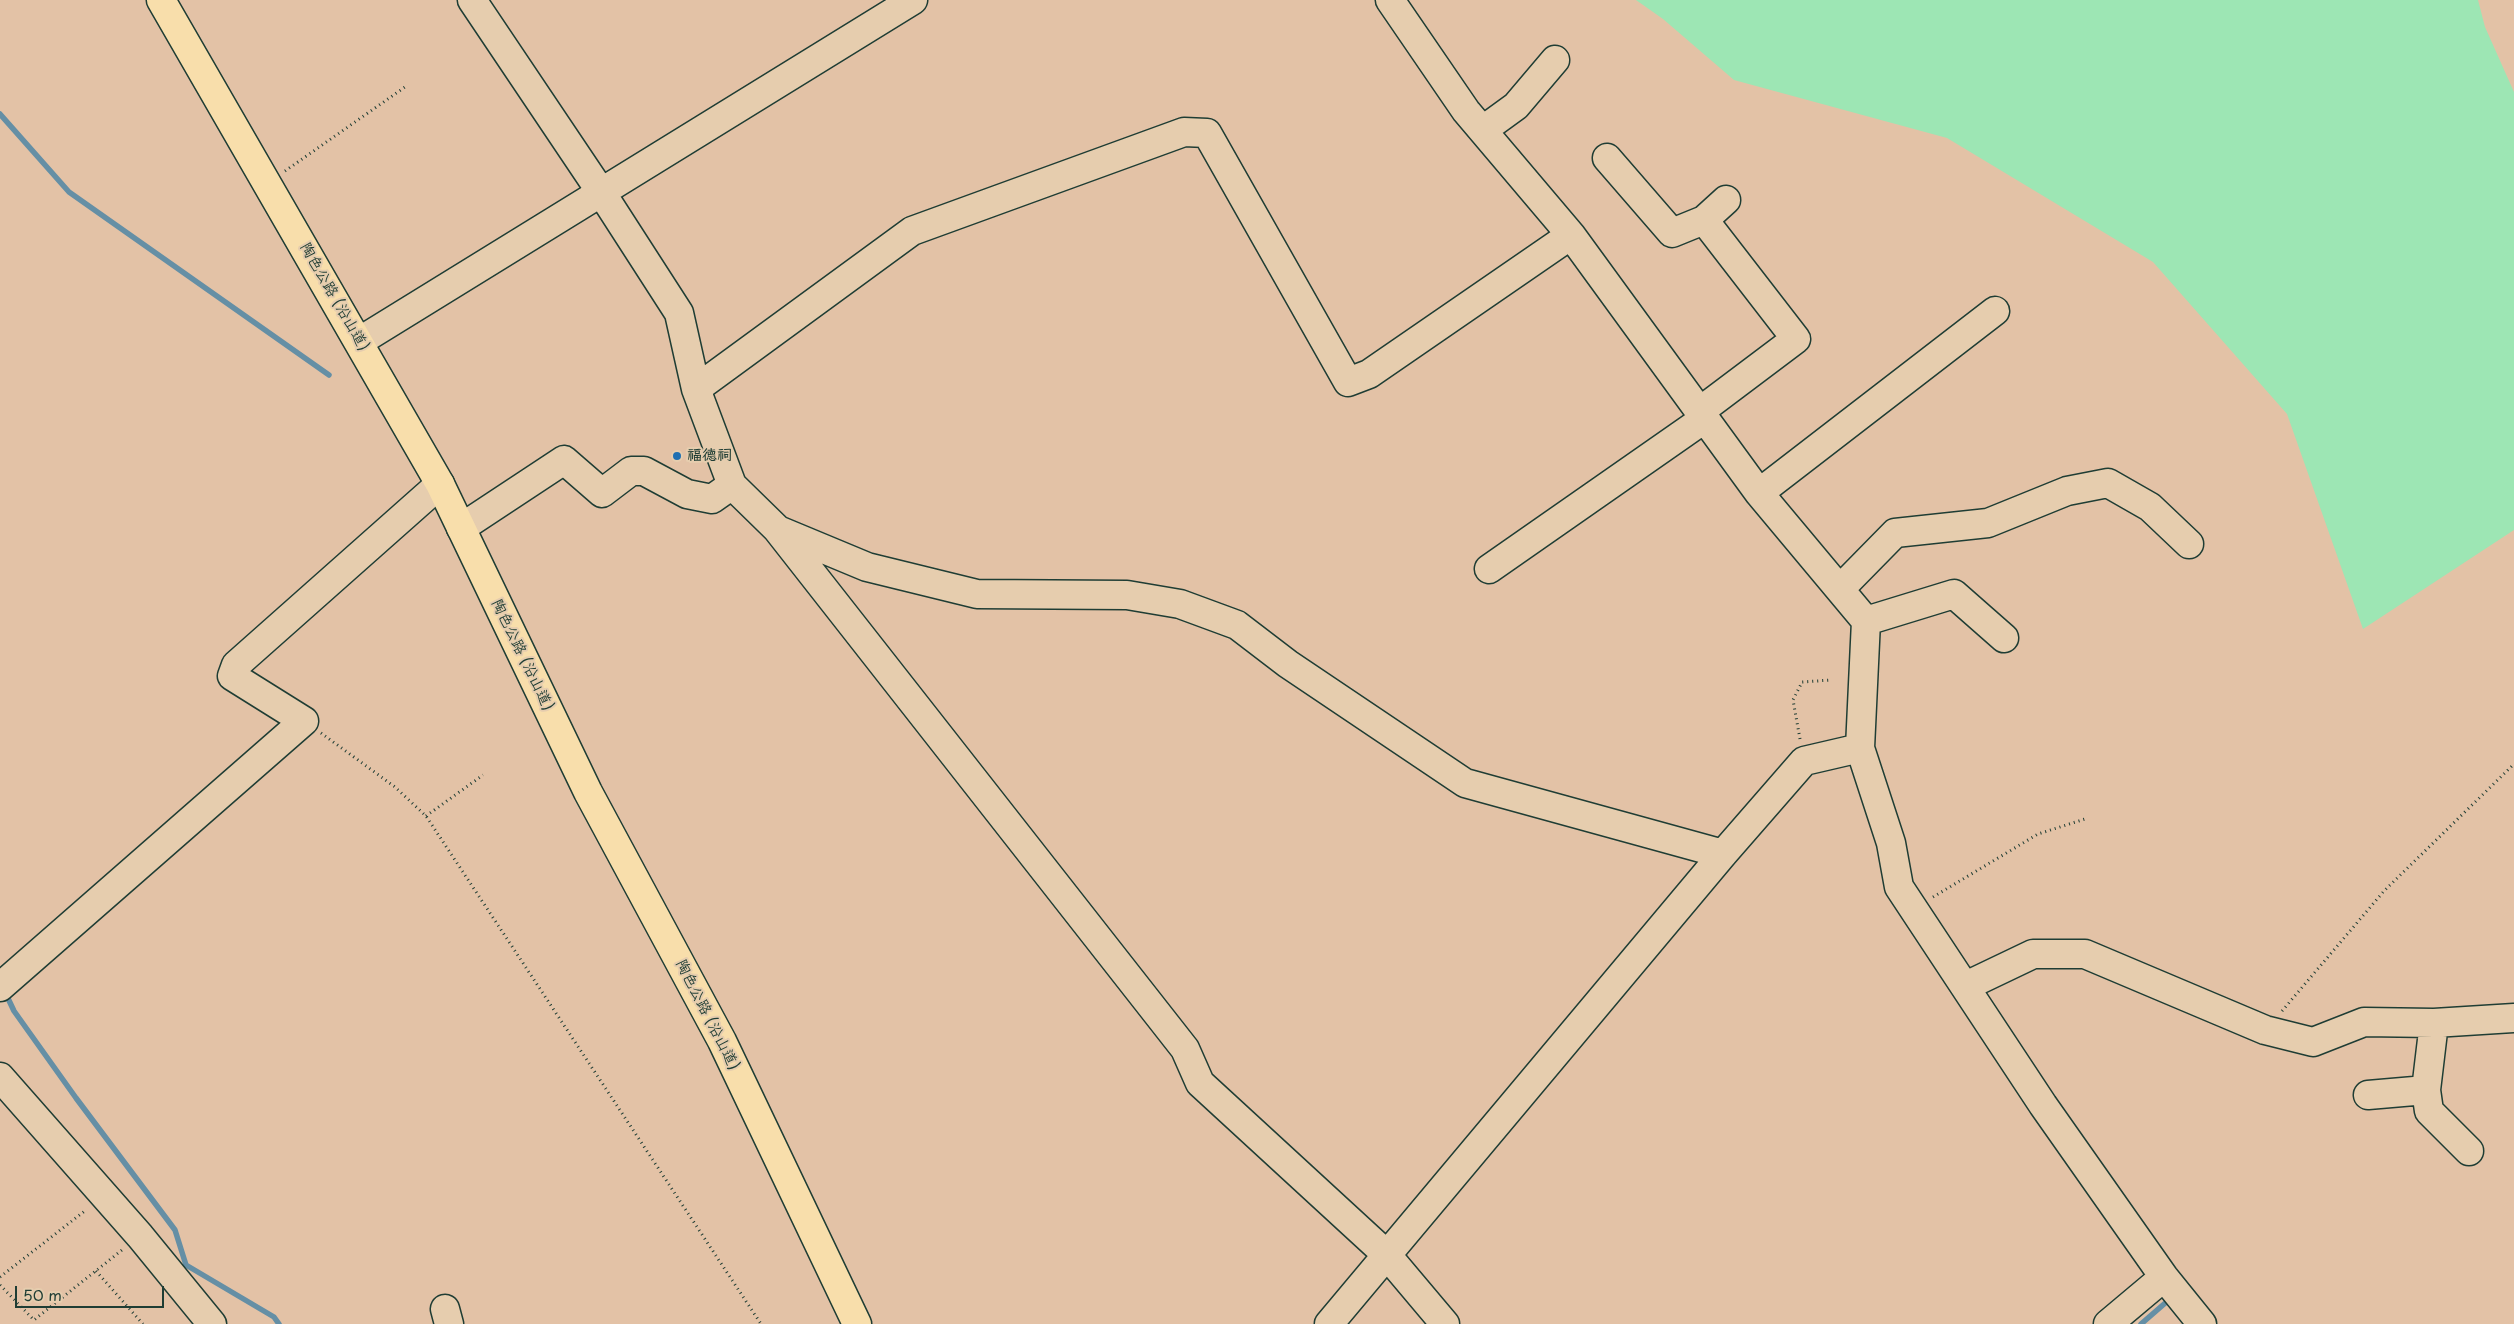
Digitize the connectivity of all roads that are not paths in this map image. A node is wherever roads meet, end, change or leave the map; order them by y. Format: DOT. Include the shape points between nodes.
graph roads {
  1 [pos="161,0"];
  2 [pos="472,0"];
  3 [pos="913,0"];
  4 [pos="1390,0"];
  5 [pos="1556,60"];
  6 [pos="1483,130"];
  7 [pos="1607,158"];
  8 [pos="601,192"];
  9 [pos="1726,200"];
  10 [pos="1704,220"];
  11 [pos="1571,235"];
  12 [pos="1995,311"];
  13 [pos="360,341"];
  14 [pos="696,388"];
  15 [pos="1701,416"];
  16 [pos="440,484"];
  17 [pos="732,485"];
  18 [pos="1759,492"];
  19 [pos="461,528"];
  20 [pos="777,529"];
  21 [pos="2189,544"];
  22 [pos="1489,569"];
  23 [pos="1840,589"];
  24 [pos="1866,621"];
  25 [pos="2004,638"];
  26 [pos="1860,748"];
  27 [pos="1723,854"];
  28 [pos="10,979"];
  29 [pos="1966,986"];
  30 [pos="2514,1018"];
  31 [pos="2434,1023"];
  32 [pos="0,1077"];
  33 [pos="2426,1090"];
  34 [pos="2368,1095"];
  35 [pos="2470,1151"];
  36 [pos="1386,1254"];
  37 [pos="2164,1277"];
  38 [pos="212,1324"];
  39 [pos="857,1324"];
  40 [pos="1329,1324"];
  41 [pos="1444,1324"];
  42 [pos="2108,1324"];
  43 [pos="2202,1324"];
  1 -- 13 [label="main road, 陶色公路 (沿山道)"];
  2 -- 8 [label="street"];
  3 -- 8 [label="street"];
  4 -- 6 [label="street" via="1466,111"];
  5 -- 6 [label="street" via="1516,106"];
  6 -- 11 [label="street"];
  7 -- 10 [label="street" via="1672,233"];
  8 -- 13 [label="street"];
  8 -- 14 [label="street" via="679,313"];
  9 -- 10 [label="street"];
  10 -- 15 [label="street" via="1796,339"];
  11 -- 14 [label="street" via="1369,374 1348,382 1207,134 1184,132 912,231"];
  11 -- 15 [label="street"];
  12 -- 18 [label="street"];
  13 -- 16 [label="main road, 陶色公路 (沿山道)"];
  14 -- 17 [label="street"];
  15 -- 18 [label="street"];
  15 -- 22 [label="street"];
  16 -- 19 [label="main road, 陶色公路 (沿山道)"];
  16 -- 28 [label="street" via="236,665 232,676 304,721"];
  17 -- 19 [label="street" via="712,499 687,494 644,471 631,471 602,493 564,460"];
  17 -- 20 [label="street"];
  18 -- 23 [label="street"];
  19 -- 39 [label="main road, 陶色公路 (沿山道)" via="588,792 722,1041"];
  20 -- 27 [label="street" via="867,567 977,594 1127,595 1180,604 1236,625 1288,664 1465,783"];
  20 -- 36 [label="street" via="1185,1049 1200,1083"];
  21 -- 23 [label="street" via="2150,507 2108,484 2067,491 1988,523 1895,533"];
  23 -- 24 [label="street"];
  24 -- 25 [label="street" via="1954,594"];
  24 -- 26 [label="street"];
  26 -- 27 [label="street" via="1804,761"];
  26 -- 29 [label="street" via="1891,843 1899,887"];
  27 -- 36 [label="street"];
  29 -- 31 [label="street" via="2033,954 2085,954 2265,1030 2312,1042 2364,1022"];
  29 -- 37 [label="street" via="2043,1105"];
  30 -- 31 [label="street"];
  31 -- 33 [label="street"];
  32 -- 38 [label="street" via="140,1236"];
  33 -- 34 [label="street"];
  33 -- 35 [label="street" via="2429,1111"];
  36 -- 40 [label="street"];
  36 -- 41 [label="street"];
  37 -- 42 [label="street"];
  37 -- 43 [label="street"];
}
